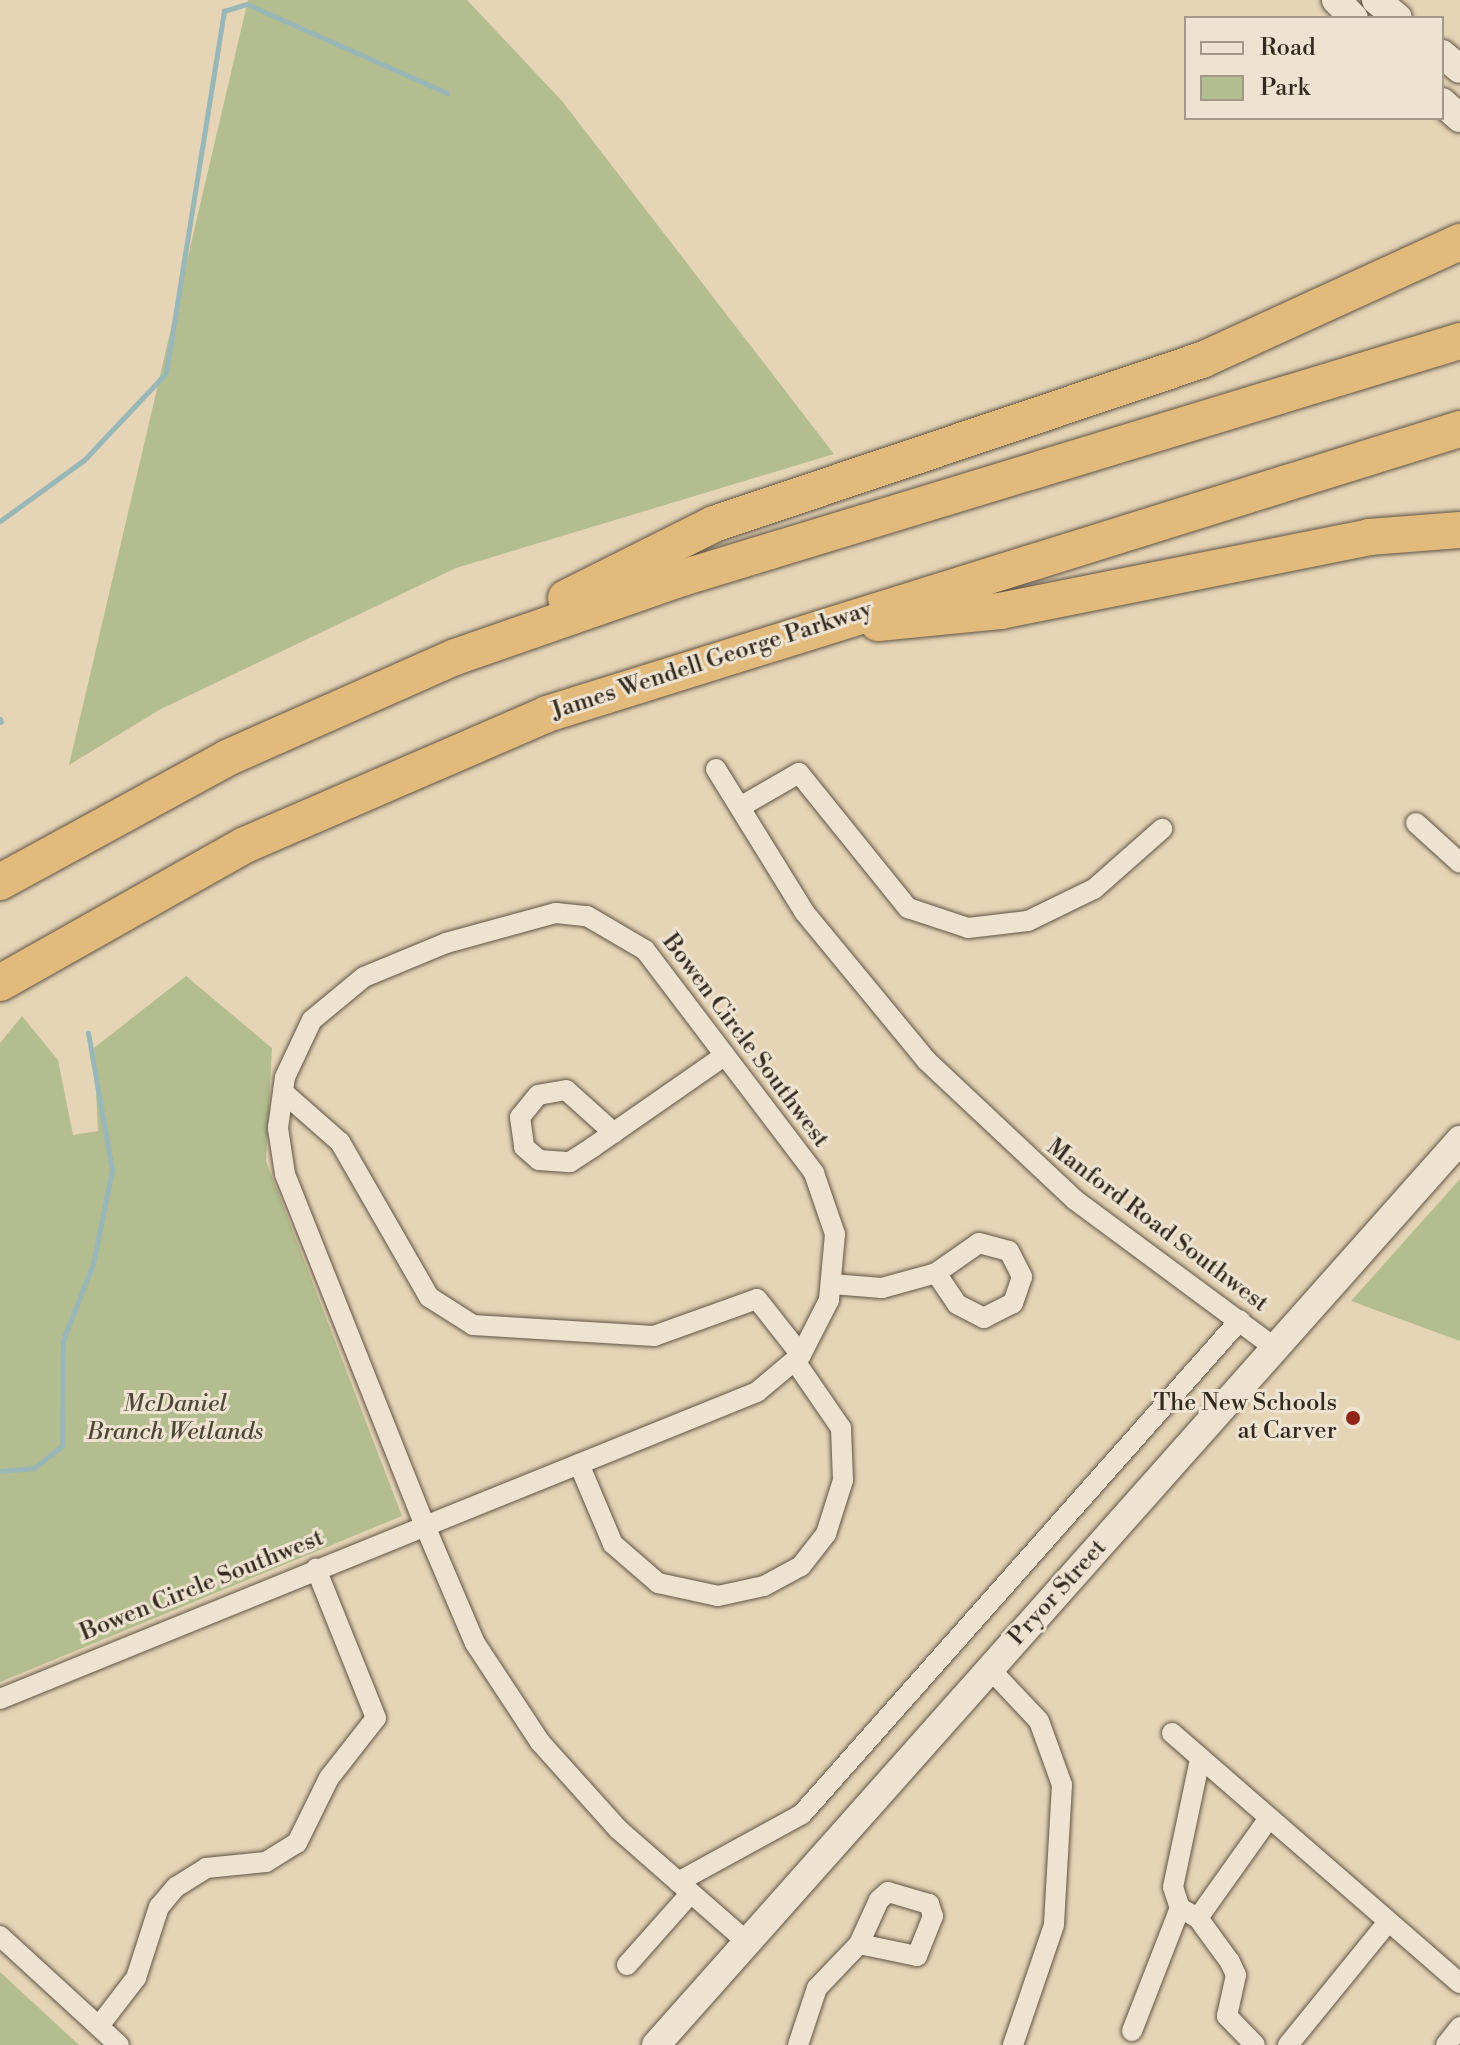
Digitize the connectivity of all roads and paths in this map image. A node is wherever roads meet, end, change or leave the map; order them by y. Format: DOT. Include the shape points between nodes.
graph roads {
  1 [pos="1376,0"];
  2 [pos="1396,16"];
  3 [pos="1444,56"];
  4 [pos="1460,69"];
  5 [pos="1444,104"];
  6 [pos="1460,118"];
  7 [pos="1459,242"];
  8 [pos="1460,341"];
  9 [pos="1460,429"];
  10 [pos="1460,530"];
  11 [pos="860,619"];
  12 [pos="455,657"];
  13 [pos="716,769"];
  14 [pos="740,807"];
  15 [pos="1416,823"];
  16 [pos="1162,829"];
  17 [pos="1460,863"];
  18 [pos="0,882"];
  19 [pos="0,983"];
  20 [pos="724,1056"];
  21 [pos="283,1092"];
  22 [pos="614,1133"];
  23 [pos="1460,1140"];
  24 [pos="936,1273"];
  25 [pos="832,1284"];
  26 [pos="1240,1320"];
  27 [pos="1276,1349"];
  28 [pos="798,1358"];
  29 [pos="579,1464"];
  30 [pos="425,1526"];
  31 [pos="316,1569"];
  32 [pos="990,1669"];
  33 [pos="0,1699"];
  34 [pos="1172,1733"];
  35 [pos="1200,1759"];
  36 [pos="1269,1818"];
  37 [pos="684,1888"];
  38 [pos="1189,1913"];
  39 [pos="1388,1922"];
  40 [pos="0,1936"];
  41 [pos="747,1942"];
  42 [pos="859,1944"];
  43 [pos="627,1965"];
  44 [pos="1460,1983"];
  45 [pos="99,2026"];
  46 [pos="1460,2027"];
  47 [pos="1132,2031"];
  48 [pos="119,2045"];
  49 [pos="656,2045"];
  50 [pos="798,2045"];
  51 [pos="1013,2045"];
  52 [pos="1255,2045"];
  53 [pos="1288,2045"];
  54 [pos="1446,2045"];
  1 -- 2 [label="main road"];
  3 -- 4 [label="main road"];
  5 -- 6 [label="main road"];
  7 -- 12 [label="highway" via="1202,360 787,499 669,544"];
  8 -- 12 [label="highway" via="809,539"];
  9 -- 11 [label="highway, James Wendell George Parkway" via="979,575"];
  10 -- 11 [label="highway" via="1294,549 1000,611"];
  11 -- 19 [label="highway, James Wendell George Parkway" via="785,636 547,714 393,776 232,852"];
  12 -- 18 [label="highway" via="227,758"];
  13 -- 14 [label="street, Manford Road Southwest"];
  14 -- 16 [label="street" via="799,773 908,908 968,928 1028,921 1094,889"];
  14 -- 26 [label="street, Manford Road Southwest" via="805,913 927,1061 1075,1200"];
  15 -- 17 [label="street"];
  20 -- 21 [label="street, Bowen Circle Southwest" via="645,950 587,916 556,913 446,943 364,977 312,1020"];
  20 -- 22 [label="street"];
  20 -- 25 [label="street, Bowen Circle Southwest" via="814,1173 829,1205"];
  21 -- 28 [label="street" via="340,1142 429,1297 473,1325 654,1336 757,1299"];
  21 -- 30 [label="street, Bowen Circle Southwest" via="285,1174"];
  22 -- 22 [label="street" via="556,1166 524,1147 520,1117 538,1095 566,1090"];
  23 -- 27 [label="main road, Pryor Street"];
  24 -- 25 [label="street" via="882,1288"];
  25 -- 28 [label="street, Bowen Circle Southwest"];
  26 -- 27 [label="street, Manford Road Southwest"];
  26 -- 37 [label="street" via="802,1814"];
  27 -- 32 [label="main road, Pryor Street"];
  28 -- 29 [label="street, Bowen Circle Southwest" via="757,1392"];
  28 -- 29 [label="street" via="841,1428 843,1480 826,1534 801,1566 764,1586 718,1596 658,1583 613,1544"];
  29 -- 30 [label="street, Bowen Circle Southwest"];
  30 -- 31 [label="street, Bowen Circle Southwest"];
  30 -- 37 [label="street, Bowen Circle Southwest" via="475,1643 540,1742"];
  31 -- 33 [label="street, Bowen Circle Southwest"];
  31 -- 45 [label="street" via="376,1718 329,1778 297,1843 266,1862 206,1868 176,1887 159,1907 136,1978"];
  32 -- 41 [label="main road, Pryor Street"];
  32 -- 51 [label="street" via="1039,1721 1062,1785 1054,1925"];
  34 -- 35 [label="street"];
  35 -- 36 [label="street"];
  35 -- 38 [label="street" via="1173,1887"];
  36 -- 38 [label="street"];
  36 -- 39 [label="street"];
  37 -- 41 [label="street, Bowen Circle Southwest"];
  37 -- 43 [label="street"];
  38 -- 47 [label="street"];
  38 -- 52 [label="street" via="1236,1975 1227,2016"];
  39 -- 44 [label="street"];
  39 -- 53 [label="street"];
  40 -- 45 [label="street"];
  41 -- 49 [label="main road, Pryor Street"];
  42 -- 50 [label="street" via="817,1988"];
  45 -- 48 [label="street"];
  46 -- 54 [label="street"];
}
